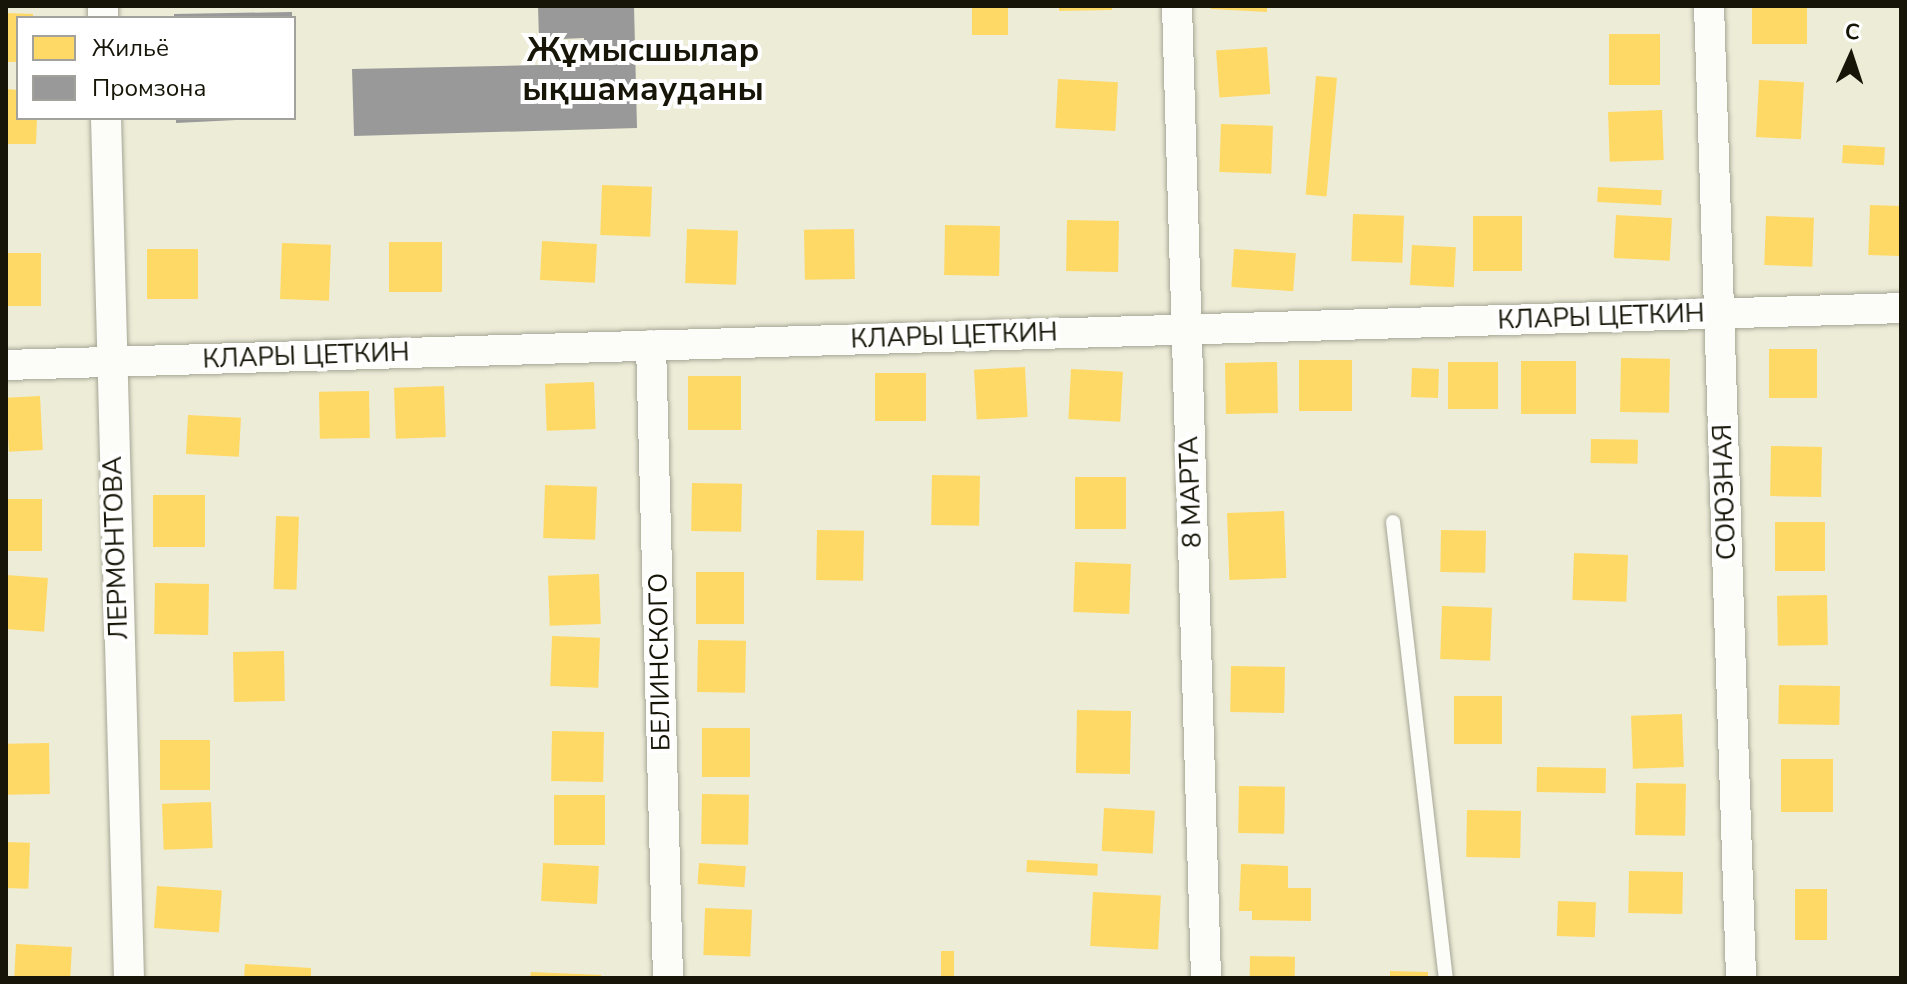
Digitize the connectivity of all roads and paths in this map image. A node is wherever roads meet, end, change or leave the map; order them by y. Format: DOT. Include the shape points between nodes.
graph roads {
  1 [pos="1177,6"];
  2 [pos="1709,6"];
  3 [pos="106,120"];
  4 [pos="1901,308"];
  5 [pos="1719,313"];
  6 [pos="1186,329"];
  7 [pos="651,345"];
  8 [pos="111,361"];
  9 [pos="6,365"];
  10 [pos="1393,522"];
  11 [pos="129,978"];
  12 [pos="668,978"];
  13 [pos="1206,978"];
  14 [pos="1446,978"];
  15 [pos="1741,978"];
  1 -- 6 [label="street, 8 МАРТА"];
  2 -- 5 [label="street, СОЮЗНАЯ"];
  3 -- 8 [label="street, ЛЕРМОНТОВА"];
  4 -- 5 [label="street, КЛАРЫ ЦЕТКИН"];
  5 -- 6 [label="street, КЛАРЫ ЦЕТКИН"];
  5 -- 15 [label="street, СОЮЗНАЯ"];
  6 -- 7 [label="street, КЛАРЫ ЦЕТКИН"];
  6 -- 13 [label="street, 8 МАРТА"];
  7 -- 8 [label="street, КЛАРЫ ЦЕТКИН"];
  7 -- 12 [label="street, БЕЛИНСКОГО"];
  8 -- 9 [label="street, КЛАРЫ ЦЕТКИН"];
  8 -- 11 [label="street, ЛЕРМОНТОВА"];
  10 -- 14 [label="lane"];
}
